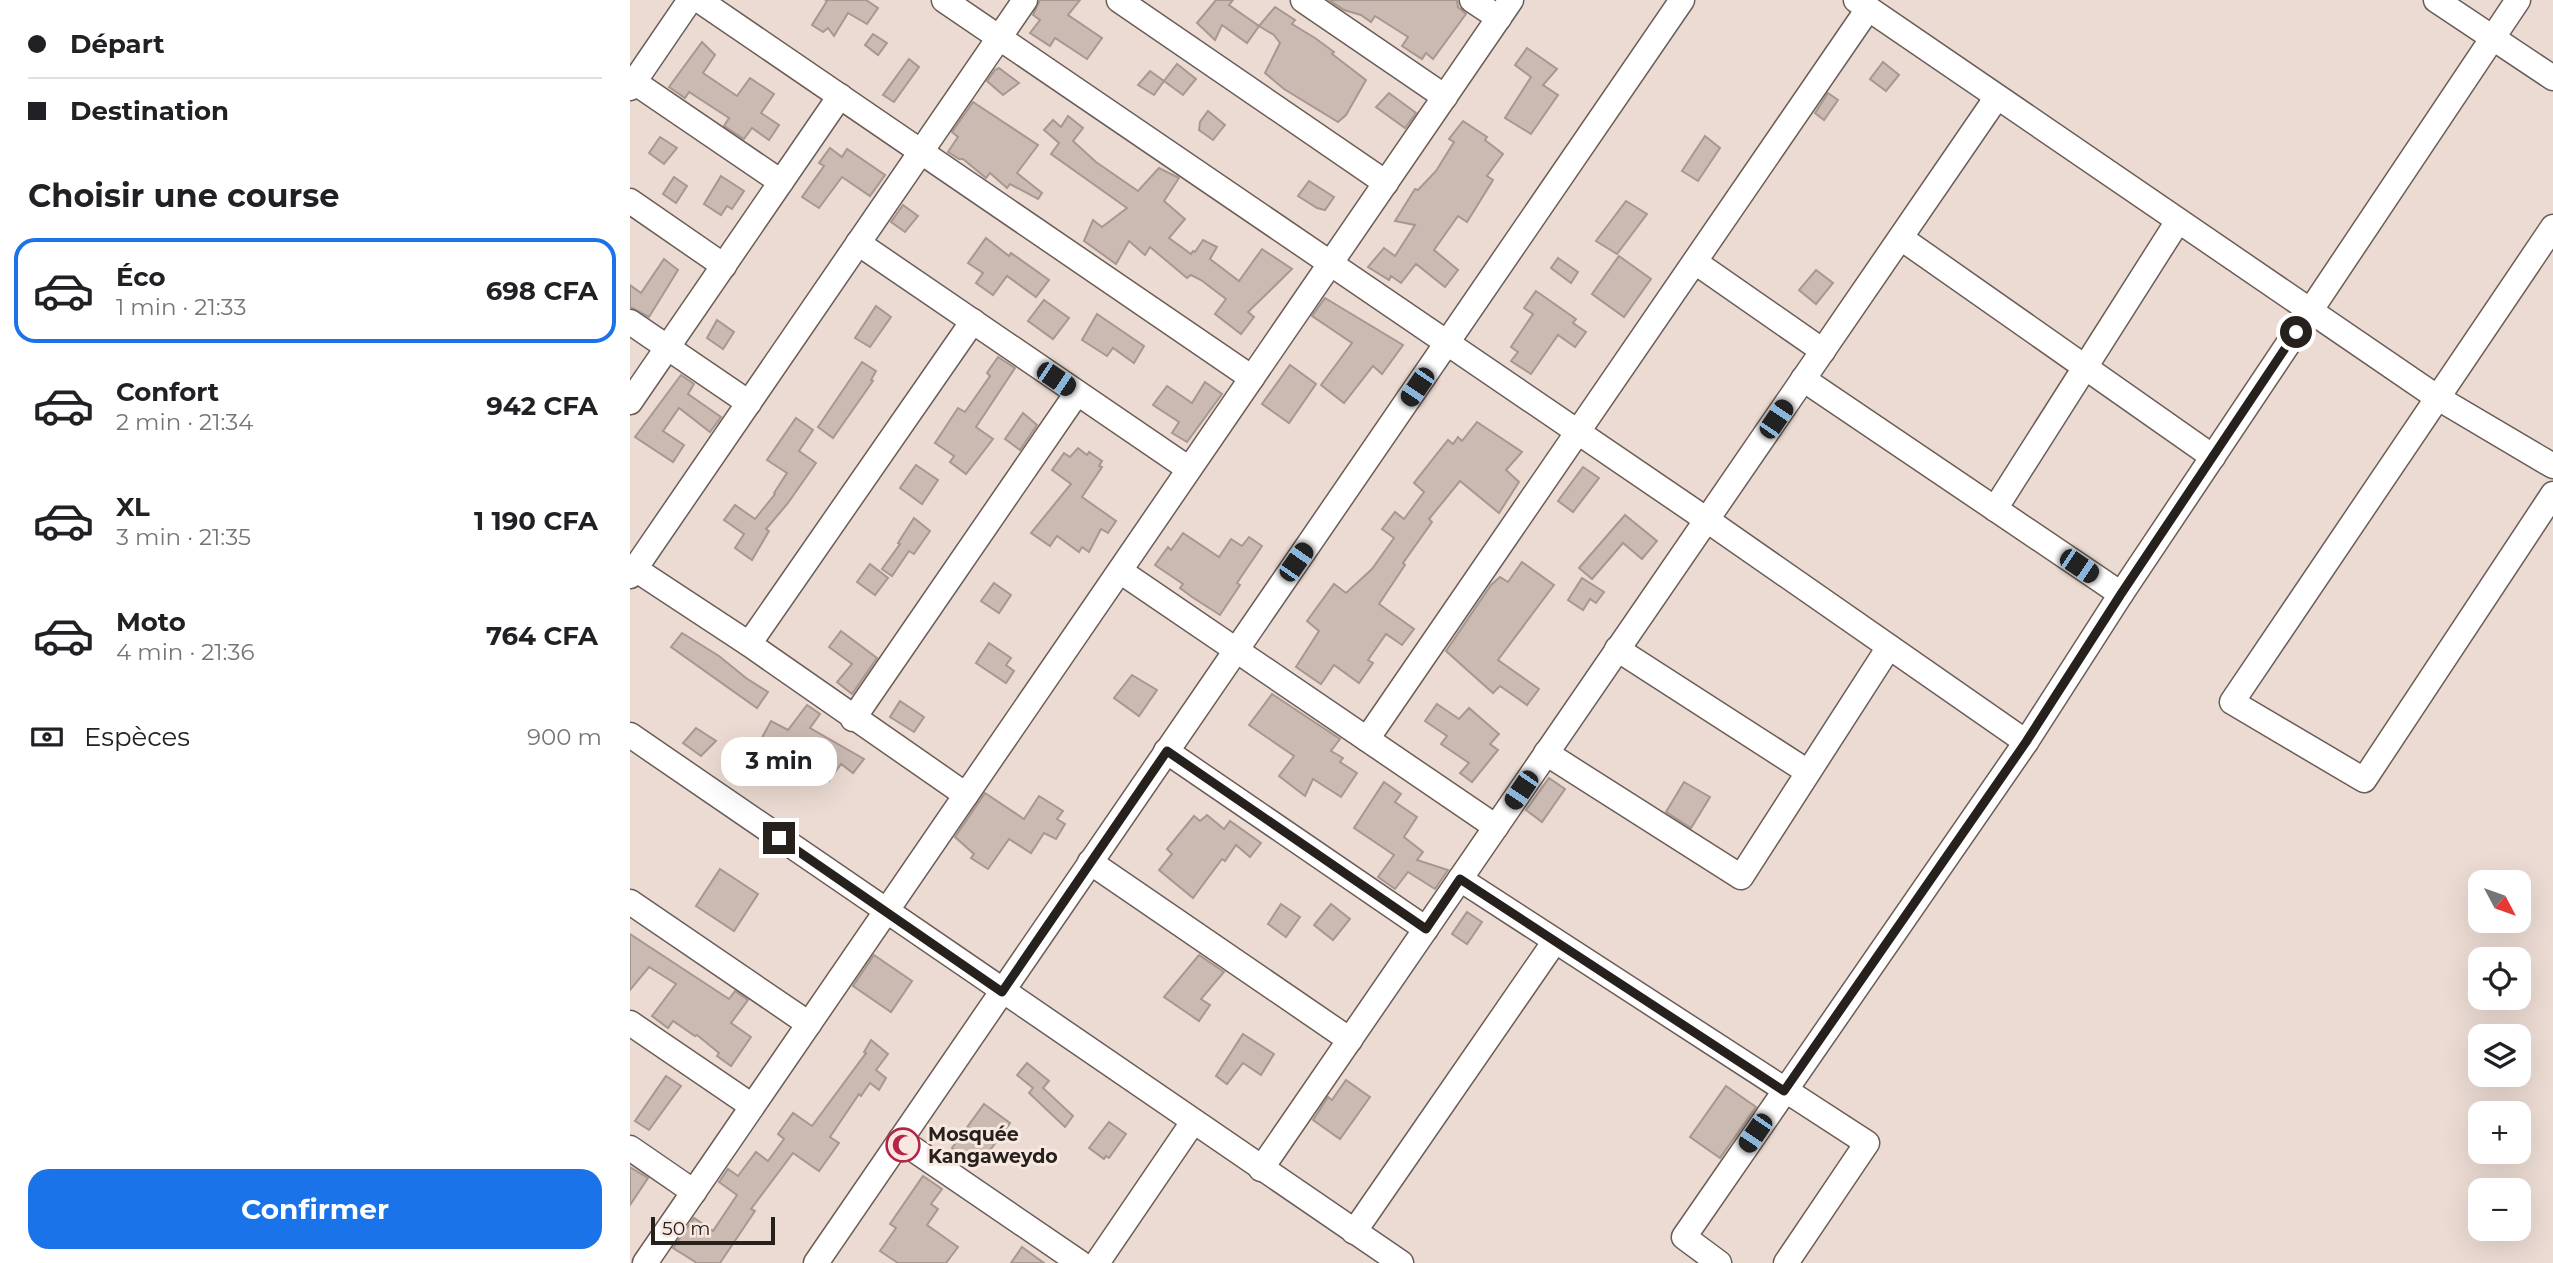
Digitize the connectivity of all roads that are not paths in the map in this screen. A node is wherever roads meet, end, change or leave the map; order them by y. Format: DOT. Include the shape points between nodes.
graph roads {
  1 [pos="690,0"];
  2 [pos="699,0"];
  3 [pos="944,0"];
  4 [pos="1025,0"];
  5 [pos="1119,0"];
  6 [pos="1303,0"];
  7 [pos="1472,0"];
  8 [pos="1682,0"];
  9 [pos="2436,0"];
  10 [pos="2518,0"];
  11 [pos="1862,4"];
  12 [pos="1505,9"];
  13 [pos="999,37"];
  14 [pos="2493,38"];
  15 [pos="2553,78"];
  16 [pos="632,85"];
  17 [pos="840,96"];
  18 [pos="1445,97"];
  19 [pos="1997,97"];
  20 [pos="921,152"];
  21 [pos="781,182"];
  22 [pos="1386,183"];
  23 [pos="630,201"];
  24 [pos="2178,220"];
  25 [pos="2553,228"];
  26 [pos="1900,238"];
  27 [pos="858,243"];
  28 [pos="1695,262"];
  29 [pos="1331,263"];
  30 [pos="724,265"];
  31 [pos="2310,311"];
  32 [pos="973,321"];
  33 [pos="630,322"];
  34 [pos="1447,343"];
  35 [pos="668,347"];
  36 [pos="1822,351"];
  37 [pos="2085,367"];
  38 [pos="1252,378"];
  39 [pos="1803,379"];
  40 [pos="1077,393"];
  41 [pos="2438,398"];
  42 [pos="630,402"];
  43 [pos="749,403"];
  44 [pos="1578,432"];
  45 [pos="2213,457"];
  46 [pos="2553,466"];
  47 [pos="1189,470"];
  48 [pos="2553,494"];
  49 [pos="1995,509"];
  50 [pos="1707,520"];
  51 [pos="1120,571"];
  52 [pos="632,572"];
  53 [pos="2121,594"];
  54 [pos="749,644"];
  55 [pos="1889,647"];
  56 [pos="1617,649"];
  57 [pos="1236,650"];
  58 [pos="853,719"];
  59 [pos="630,735"];
  60 [pos="1367,739"];
  61 [pos="2026,742"];
  62 [pos="1167,751"];
  63 [pos="1546,753"];
  64 [pos="1808,772"];
  65 [pos="966,796"];
  66 [pos="1496,827"];
  67 [pos="1090,862"];
  68 [pos="1460,879"];
  69 [pos="630,902"];
  70 [pos="886,912"];
  71 [pos="1426,929"];
  72 [pos="1555,941"];
  73 [pos="1002,992"];
  74 [pos="630,1023"];
  75 [pos="809,1024"];
  76 [pos="1350,1040"];
  77 [pos="1784,1091"];
  78 [pos="752,1106"];
  79 [pos="1193,1122"];
  80 [pos="900,1140"];
  81 [pos="630,1148"];
  82 [pos="1261,1169"];
  83 [pos="694,1192"];
  84 [pos="1354,1232"];
  85 [pos="645,1263"];
  86 [pos="816,1263"];
  87 [pos="1080,1263"];
  88 [pos="1097,1263"];
  89 [pos="1401,1263"];
  90 [pos="1719,1263"];
  91 [pos="1786,1263"];
  1 -- 16 [label="street"];
  2 -- 17 [label="street"];
  3 -- 13 [label="street"];
  4 -- 13 [label="street"];
  5 -- 22 [label="street"];
  6 -- 18 [label="street"];
  7 -- 12 [label="street"];
  8 -- 34 [label="street"];
  9 -- 14 [label="street"];
  10 -- 14 [label="street"];
  11 -- 19 [label="street"];
  11 -- 28 [label="street"];
  12 -- 18 [label="street"];
  13 -- 20 [label="street"];
  13 -- 29 [label="street"];
  14 -- 15 [label="street"];
  14 -- 31 [label="street"];
  16 -- 21 [label="street"];
  17 -- 20 [label="street"];
  17 -- 21 [label="street"];
  18 -- 22 [label="street"];
  19 -- 24 [label="street"];
  19 -- 26 [label="street"];
  20 -- 27 [label="street"];
  20 -- 38 [label="street"];
  21 -- 30 [label="street"];
  22 -- 29 [label="street"];
  23 -- 30 [label="street"];
  24 -- 31 [label="street"];
  24 -- 37 [label="street"];
  25 -- 41 [label="street"];
  26 -- 36 [label="street"];
  26 -- 37 [label="street"];
  27 -- 32 [label="street"];
  27 -- 43 [label="street"];
  28 -- 36 [label="street"];
  28 -- 44 [label="street"];
  29 -- 34 [label="street"];
  29 -- 38 [label="street"];
  30 -- 35 [label="street"];
  31 -- 41 [label="street"];
  31 -- 45 [label="street"];
  32 -- 40 [label="street"];
  32 -- 54 [label="street"];
  33 -- 35 [label="street"];
  34 -- 44 [label="street"];
  34 -- 57 [label="street"];
  35 -- 42 [label="street"];
  35 -- 43 [label="street"];
  36 -- 39 [label="street"];
  37 -- 45 [label="street"];
  37 -- 49 [label="street"];
  38 -- 47 [label="street"];
  39 -- 49 [label="street"];
  39 -- 50 [label="street"];
  40 -- 47 [label="street"];
  40 -- 58 [label="street"];
  41 -- 46 [label="street"];
  41 -- 48 [label="street" via="2232,702 2364,780"];
  43 -- 52 [label="street"];
  44 -- 50 [label="street"];
  44 -- 60 [label="street"];
  45 -- 53 [label="street"];
  47 -- 51 [label="street"];
  49 -- 53 [label="street"];
  50 -- 55 [label="street"];
  50 -- 56 [label="street"];
  51 -- 57 [label="street"];
  51 -- 65 [label="street"];
  52 -- 54 [label="street"];
  53 -- 61 [label="street"];
  54 -- 58 [label="street"];
  55 -- 61 [label="street"];
  55 -- 64 [label="street"];
  56 -- 63 [label="street"];
  56 -- 64 [label="street"];
  57 -- 60 [label="street"];
  57 -- 62 [label="street"];
  58 -- 65 [label="street"];
  59 -- 70 [label="street"];
  60 -- 66 [label="street"];
  61 -- 77 [label="street"];
  62 -- 67 [label="street"];
  62 -- 71 [label="street"];
  63 -- 64 [label="street" via="1741,877"];
  63 -- 66 [label="street"];
  65 -- 70 [label="street"];
  66 -- 68 [label="street"];
  67 -- 73 [label="street"];
  67 -- 76 [label="street"];
  68 -- 71 [label="street"];
  68 -- 72 [label="street"];
  69 -- 75 [label="street"];
  70 -- 73 [label="street"];
  70 -- 75 [label="street"];
  71 -- 76 [label="street"];
  72 -- 77 [label="street"];
  72 -- 84 [label="street"];
  73 -- 79 [label="street"];
  73 -- 80 [label="street"];
  74 -- 78 [label="street"];
  75 -- 78 [label="street"];
  76 -- 82 [label="street"];
  77 -- 90 [label="street" via="1684,1237"];
  77 -- 91 [label="street" via="1867,1143"];
  78 -- 83 [label="street"];
  79 -- 82 [label="street"];
  79 -- 88 [label="street"];
  80 -- 86 [label="street"];
  80 -- 87 [label="street"];
  81 -- 83 [label="street"];
  82 -- 84 [label="street"];
  83 -- 85 [label="street"];
  84 -- 89 [label="street"];
}
